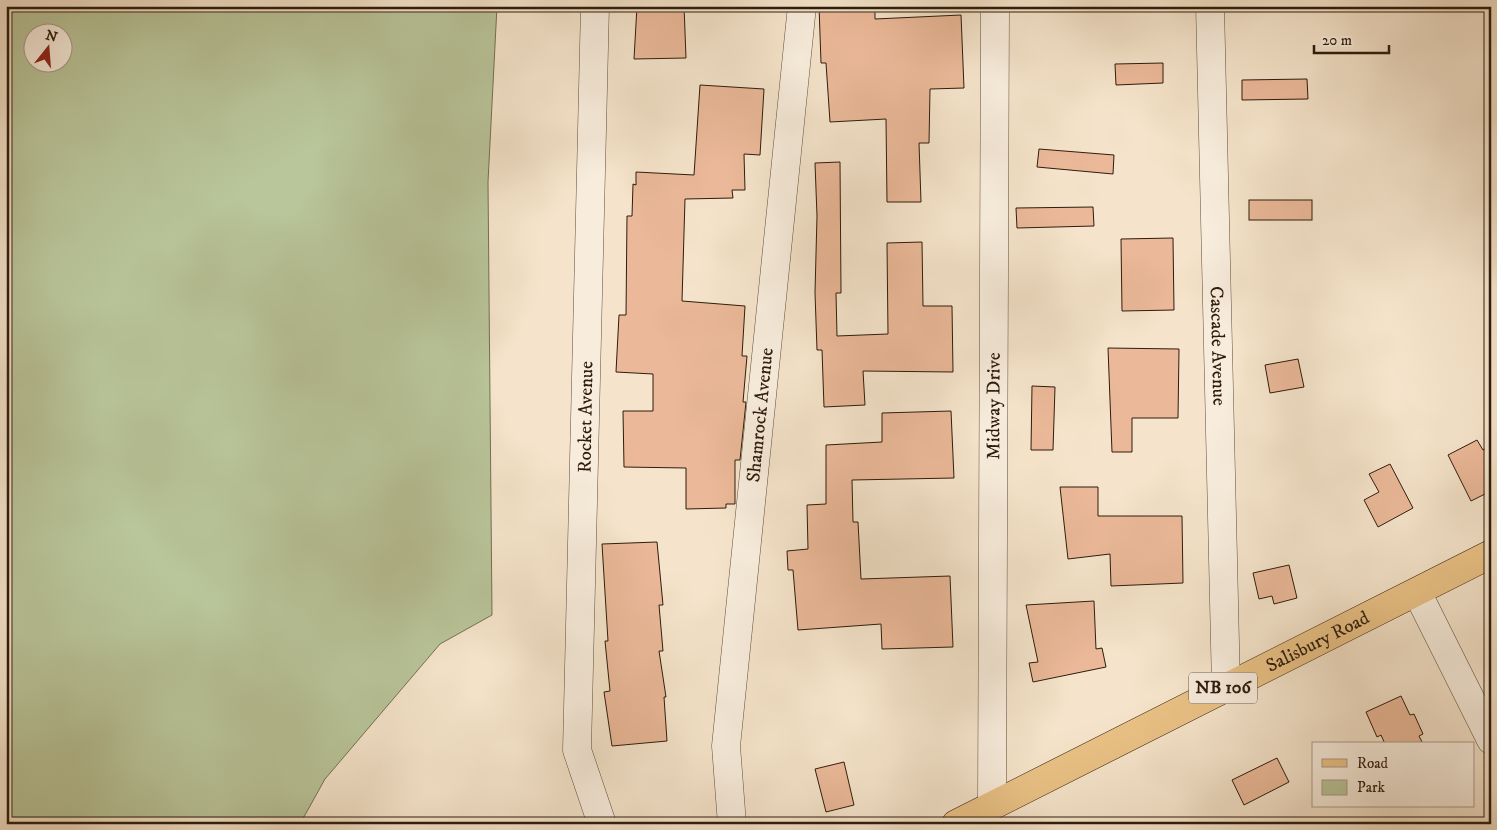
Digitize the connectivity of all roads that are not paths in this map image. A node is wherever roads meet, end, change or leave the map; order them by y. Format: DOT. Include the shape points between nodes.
graph roads {
  1 [pos="595,6"];
  2 [pos="802,6"];
  3 [pos="995,6"];
  4 [pos="1210,6"];
  5 [pos="1491,554"];
  6 [pos="1417,592"];
  7 [pos="1226,686"];
  8 [pos="1491,740"];
  9 [pos="992,805"];
  10 [pos="602,824"];
  11 [pos="732,824"];
  12 [pos="956,824"];
  1 -- 10 [label="street, Rocket Avenue" via="578,750"];
  2 -- 11 [label="street, Shamrock Avenue" via="726,746"];
  3 -- 9 [label="street, Midway Drive"];
  4 -- 7 [label="street, Cascade Avenue"];
  5 -- 6 [label="main road, Salisbury Road / NB 106"];
  6 -- 7 [label="main road, Salisbury Road / NB 106"];
  6 -- 8 [label="street"];
  7 -- 9 [label="main road, Salisbury Road / NB 106"];
  9 -- 12 [label="main road, Salisbury Road / NB 106"];
}
